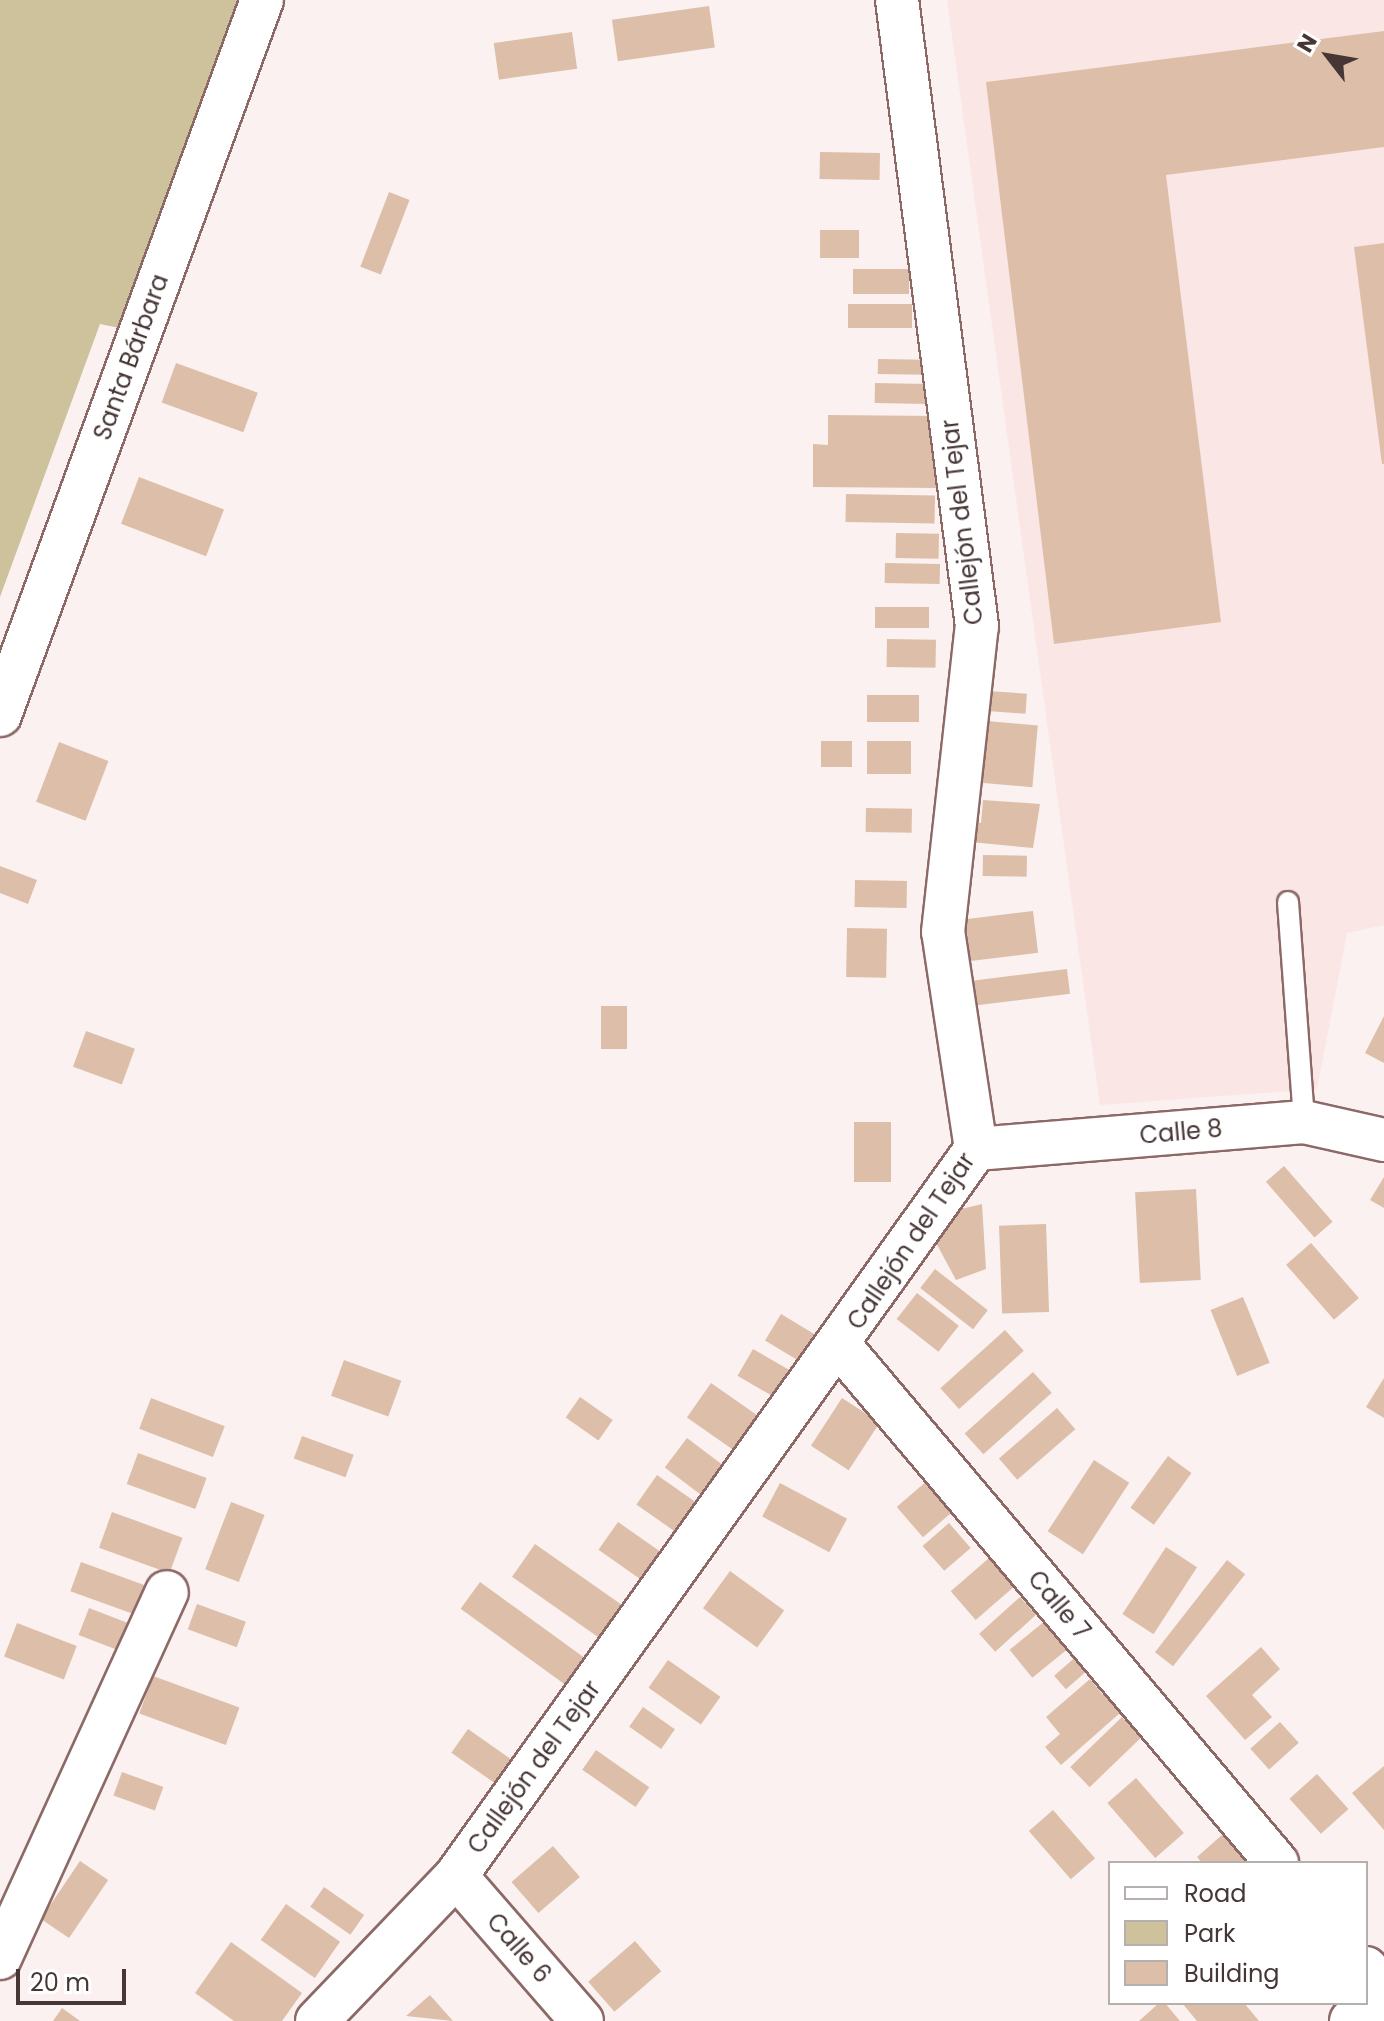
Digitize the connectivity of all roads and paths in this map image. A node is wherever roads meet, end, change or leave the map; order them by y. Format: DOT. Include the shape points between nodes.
graph roads {
  1 [pos="262,0"];
  2 [pos="897,0"];
  3 [pos="0,715"];
  4 [pos="1288,902"];
  5 [pos="1304,1122"];
  6 [pos="1384,1140"];
  7 [pos="976,1149"];
  8 [pos="840,1346"];
  9 [pos="167,1592"];
  10 [pos="1275,1861"];
  11 [pos="456,1876"];
  12 [pos="0,1958"];
  13 [pos="1368,1971"];
  14 [pos="1384,1992"];
  15 [pos="317,2021"];
  16 [pos="582,2021"];
  17 [pos="1352,2021"];
  1 -- 3 [label="street, Santa Bárbara"];
  2 -- 7 [label="street, Callejón del Tejar" via="977,626 943,932"];
  4 -- 5 [label="lane"];
  5 -- 6 [label="street, Calle 8"];
  5 -- 7 [label="street, Calle 8"];
  7 -- 8 [label="street, Callejón del Tejar"];
  8 -- 10 [label="street, Calle 7"];
  8 -- 11 [label="street, Callejón del Tejar"];
  9 -- 12 [label="street"];
  11 -- 15 [label="street, Callejón del Tejar"];
  11 -- 16 [label="street, Calle 6"];
  13 -- 14 [label="street"];
  14 -- 17 [label="street"];
}
